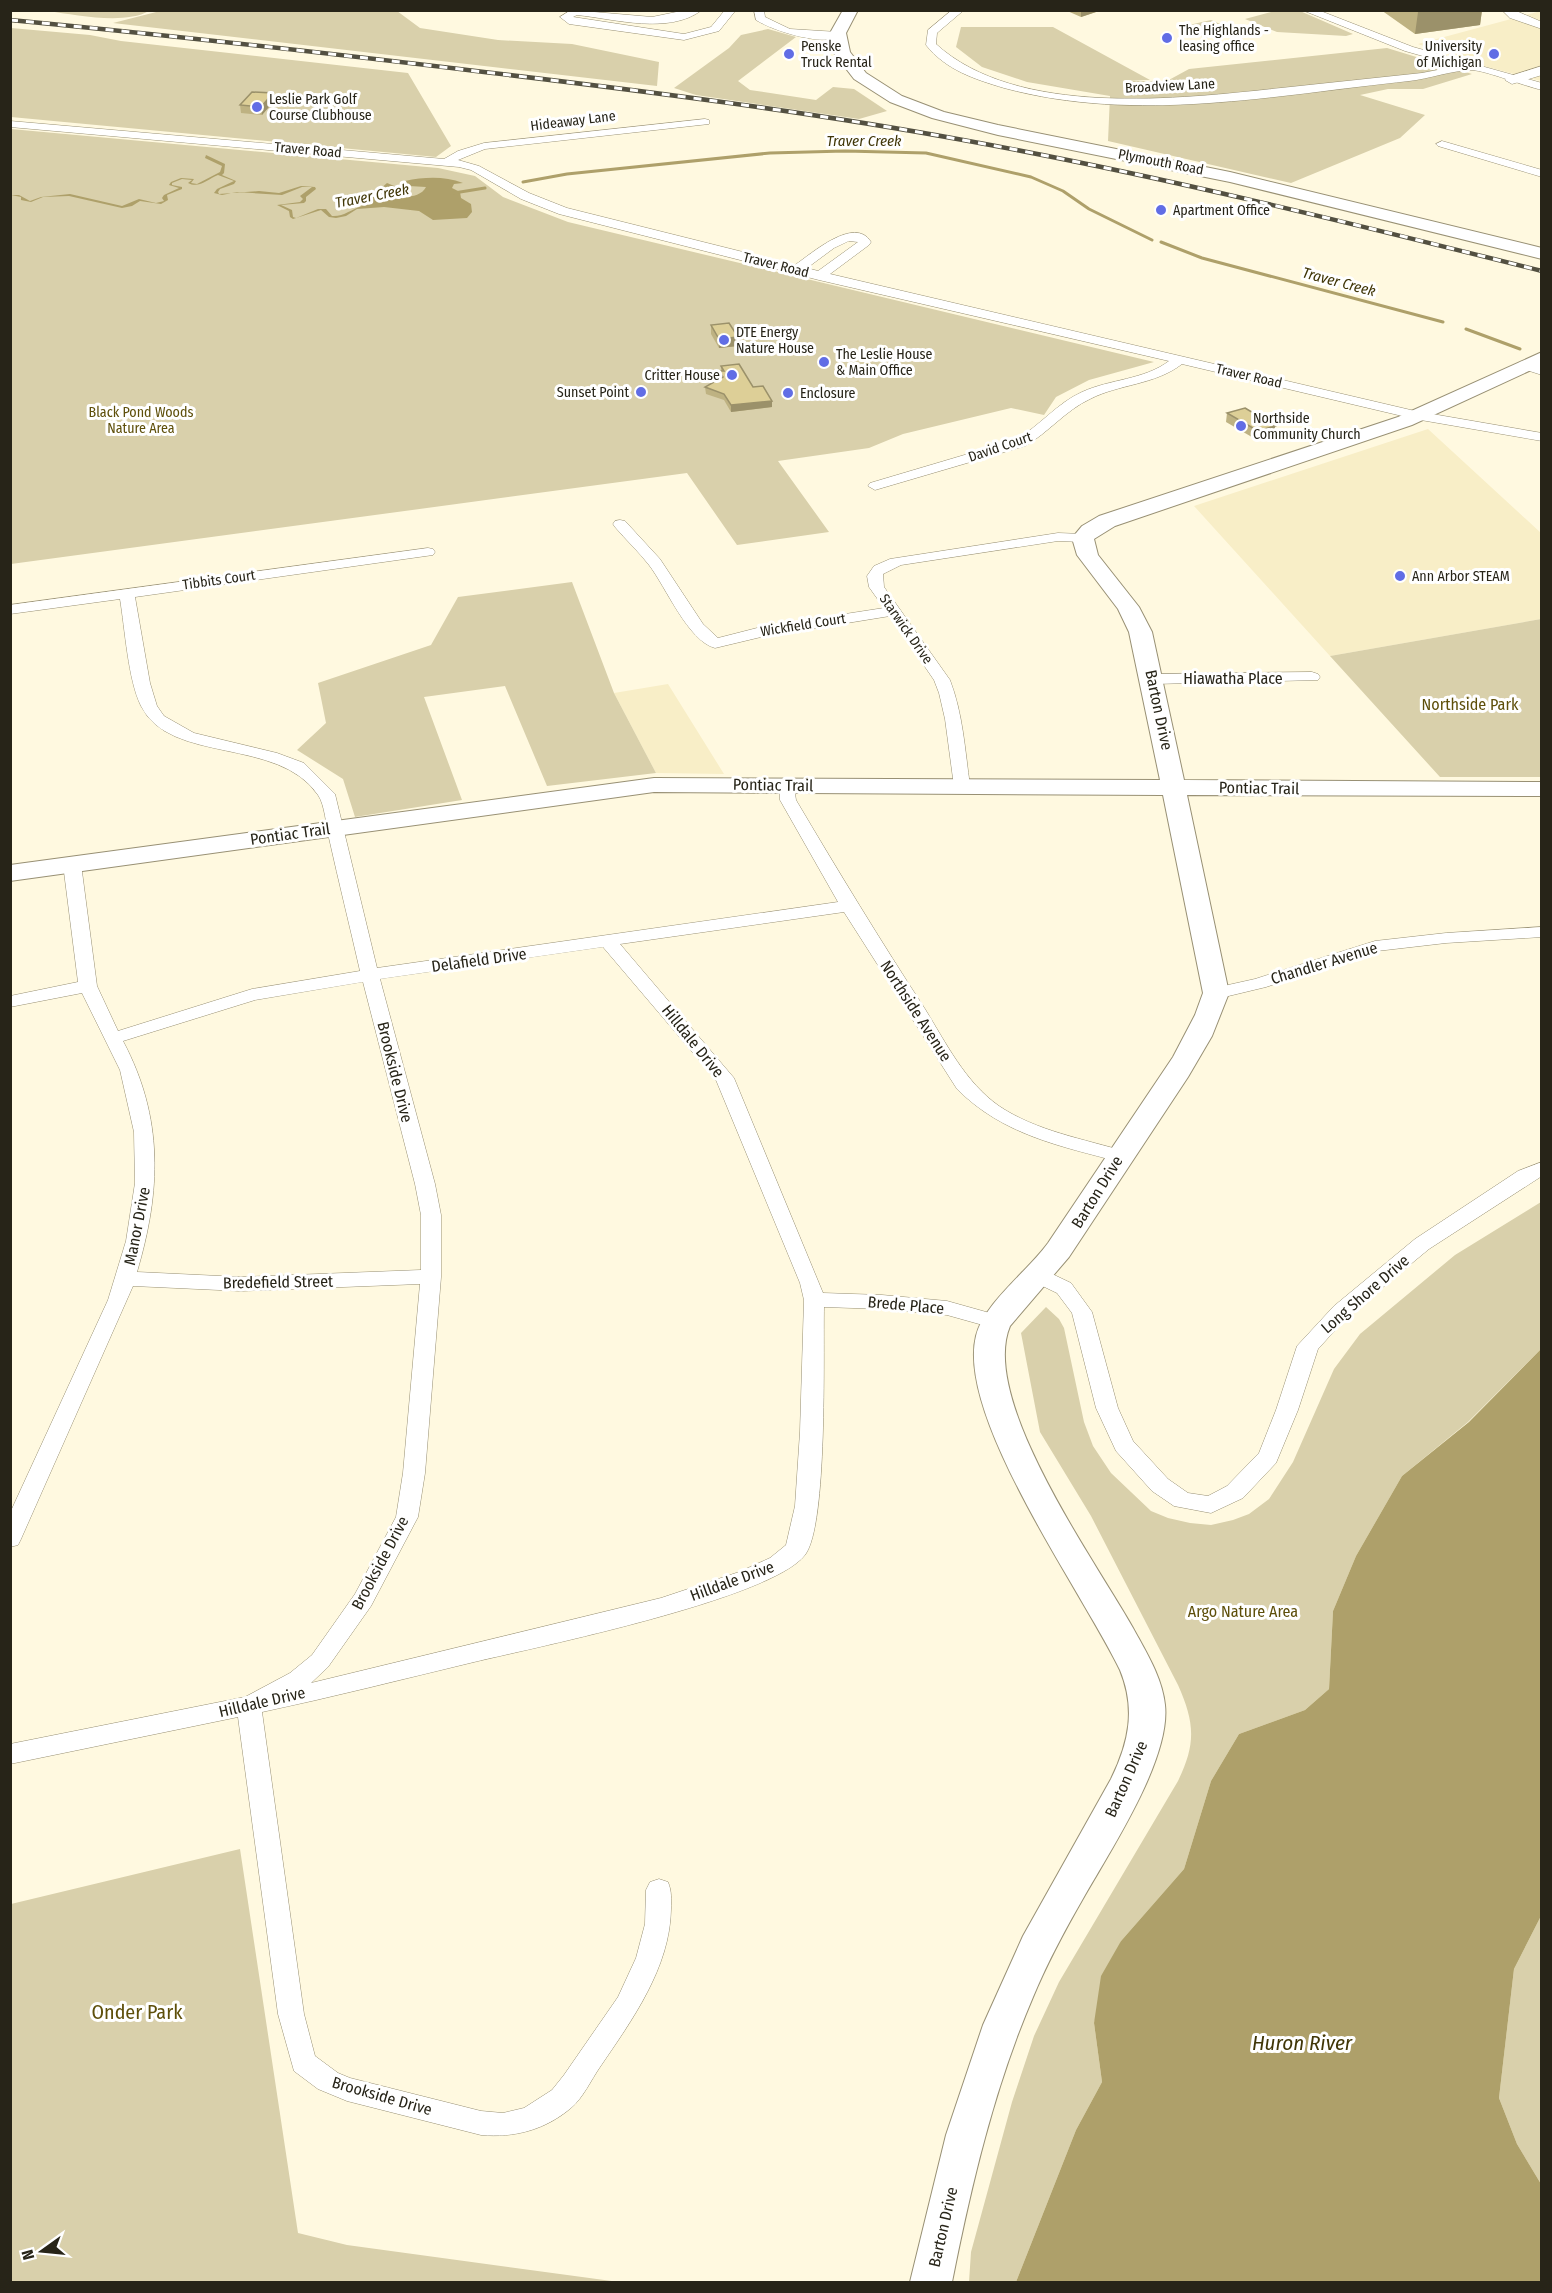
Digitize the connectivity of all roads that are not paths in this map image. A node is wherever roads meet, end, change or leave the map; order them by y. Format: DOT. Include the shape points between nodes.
graph roads {
  1 [pos="697,10"];
  2 [pos="731,10"];
  3 [pos="759,10"];
  4 [pos="851,10"];
  5 [pos="959,10"];
  6 [pos="1307,10"];
  7 [pos="1507,10"];
  8 [pos="1542,26"];
  9 [pos="838,34"];
  10 [pos="1468,68"];
  11 [pos="1542,70"];
  12 [pos="1512,80"];
  13 [pos="1542,87"];
  14 [pos="705,122"];
  15 [pos="10,124"];
  16 [pos="1442,144"];
  17 [pos="448,162"];
  18 [pos="1542,174"];
  19 [pos="1542,254"];
  20 [pos="797,270"];
  21 [pos="819,276"];
  22 [pos="1179,360"];
  23 [pos="1536,365"];
  24 [pos="1415,415"];
  25 [pos="1542,436"];
  26 [pos="875,486"];
  27 [pos="620,524"];
  28 [pos="1083,538"];
  29 [pos="428,552"];
  30 [pos="127,593"];
  31 [pos="10,610"];
  32 [pos="892,611"];
  33 [pos="715,643"];
  34 [pos="706,656"];
  35 [pos="1312,677"];
  36 [pos="1153,679"];
  37 [pos="787,785"];
  38 [pos="962,786"];
  39 [pos="1174,786"];
  40 [pos="1542,789"];
  41 [pos="337,828"];
  42 [pos="72,864"];
  43 [pos="10,873"];
  44 [pos="849,906"];
  45 [pos="1542,932"];
  46 [pos="608,941"];
  47 [pos="370,975"];
  48 [pos="88,986"];
  49 [pos="1216,993"];
  50 [pos="10,1002"];
  51 [pos="114,1038"];
  52 [pos="1120,1156"];
  53 [pos="1542,1168"];
  54 [pos="1039,1276"];
  55 [pos="431,1277"];
  56 [pos="126,1279"];
  57 [pos="814,1300"];
  58 [pos="997,1322"];
  59 [pos="10,1539"];
  60 [pos="249,1706"];
  61 [pos="10,1754"];
  62 [pos="659,1890"];
  63 [pos="931,2283"];
  1 -- 2 [label="street" via="652,20 576,12 565,17 573,22 684,37 715,29"];
  3 -- 9 [label="street" via="760,18 768,24 797,34"];
  4 -- 9 [label="main road"];
  5 -- 10 [label="street, Broadview Lane" via="932,32 931,45 949,62 1004,84 1109,102 1185,102"];
  6 -- 10 [label="street"];
  7 -- 8 [label="street"];
  9 -- 19 [label="main road, Plymouth Road" via="842,53 860,76 896,99 938,116 1230,177"];
  10 -- 12 [label="street"];
  11 -- 12 [label="street"];
  12 -- 13 [label="street"];
  14 -- 17 [label="street, Hideaway Lane" via="484,146"];
  15 -- 17 [label="street, Traver Road"];
  16 -- 18 [label="street"];
  17 -- 20 [label="street, Traver Road" via="475,168 515,192 563,210"];
  20 -- 21 [label="street, Traver Road"];
  20 -- 21 [label="street" via="843,237 858,236 864,240"];
  21 -- 22 [label="street, Traver Road"];
  22 -- 24 [label="street, Traver Road"];
  22 -- 26 [label="street, David Court" via="1165,371 1086,395 1036,436 1020,443"];
  23 -- 24 [label="main road"];
  24 -- 25 [label="street, Traver Road"];
  24 -- 28 [label="main road" via="1107,521"];
  27 -- 33 [label="street" via="655,562 697,627"];
  28 -- 32 [label="street, Starwick Drive" via="1058,537 887,565 877,570 873,578"];
  28 -- 36 [label="main road, Barton Drive" via="1088,555 1138,624"];
  29 -- 30 [label="street, Tibbits Court"];
  30 -- 31 [label="street, Tibbits Court"];
  30 -- 41 [label="street, Brookside Drive" via="142,683 149,706 158,718 189,737 298,766 327,794"];
  32 -- 33 [label="street, Wickfield Court"];
  32 -- 38 [label="street, Starwick Drive" via="947,692"];
  33 -- 34 [label="street"];
  35 -- 36 [label="street, Hiawatha Place"];
  36 -- 39 [label="main road, Barton Drive"];
  37 -- 38 [label="main road, Pontiac Trail"];
  37 -- 41 [label="main road, Pontiac Trail" via="654,785"];
  37 -- 44 [label="street, Northside Avenue" via="789,800"];
  38 -- 39 [label="main road, Pontiac Trail"];
  39 -- 40 [label="main road, Pontiac Trail"];
  39 -- 49 [label="main road, Barton Drive"];
  41 -- 42 [label="main road, Pontiac Trail"];
  41 -- 47 [label="street, Brookside Drive"];
  42 -- 43 [label="main road, Pontiac Trail"];
  42 -- 48 [label="street, Manor Drive"];
  44 -- 46 [label="street, Delafield Drive"];
  44 -- 52 [label="street, Northside Avenue" via="964,1085 984,1105 1026,1127"];
  45 -- 49 [label="street, Chandler Avenue" via="1375,946"];
  46 -- 47 [label="street, Delafield Drive"];
  46 -- 57 [label="street, Hilldale Drive" via="725,1078"];
  47 -- 51 [label="street, Delafield Drive" via="252,995"];
  47 -- 55 [label="street, Brookside Drive" via="425,1184 432,1245"];
  48 -- 50 [label="street"];
  48 -- 51 [label="street, Manor Drive"];
  49 -- 52 [label="main road, Barton Drive" via="1185,1060"];
  51 -- 56 [label="street, Manor Drive" via="129,1070 139,1106 146,1155 143,1205"];
  52 -- 54 [label="main road, Barton Drive"];
  53 -- 54 [label="street, Long Shore Drive" via="1422,1244 1341,1311 1308,1346 1268,1457 1235,1491 1211,1505 1182,1500 1160,1485 1124,1445 1107,1408 1082,1312 1065,1288"];
  54 -- 58 [label="main road, Barton Drive"];
  55 -- 56 [label="street, Bredefield Street" via="241,1284"];
  55 -- 60 [label="street, Brookside Drive" via="414,1473 406,1517 363,1600 320,1661 298,1680"];
  56 -- 59 [label="street, Manor Drive"];
  57 -- 58 [label="street, Brede Place" via="947,1308"];
  57 -- 60 [label="street, Hilldale Drive" via="805,1520 795,1552 783,1562 726,1586 599,1623"];
  58 -- 63 [label="main road, Barton Drive" via="988,1351 989,1367 1009,1436 1138,1670 1148,1702 1148,1719 1140,1754 1027,1968 986,2066 959,2159"];
  60 -- 61 [label="street, Hilldale Drive"];
  60 -- 62 [label="street, Brookside Drive" via="296,2039 303,2063 328,2081 481,2122 503,2125 534,2117 562,2099 628,2004 650,1958 658,1924"];
}
